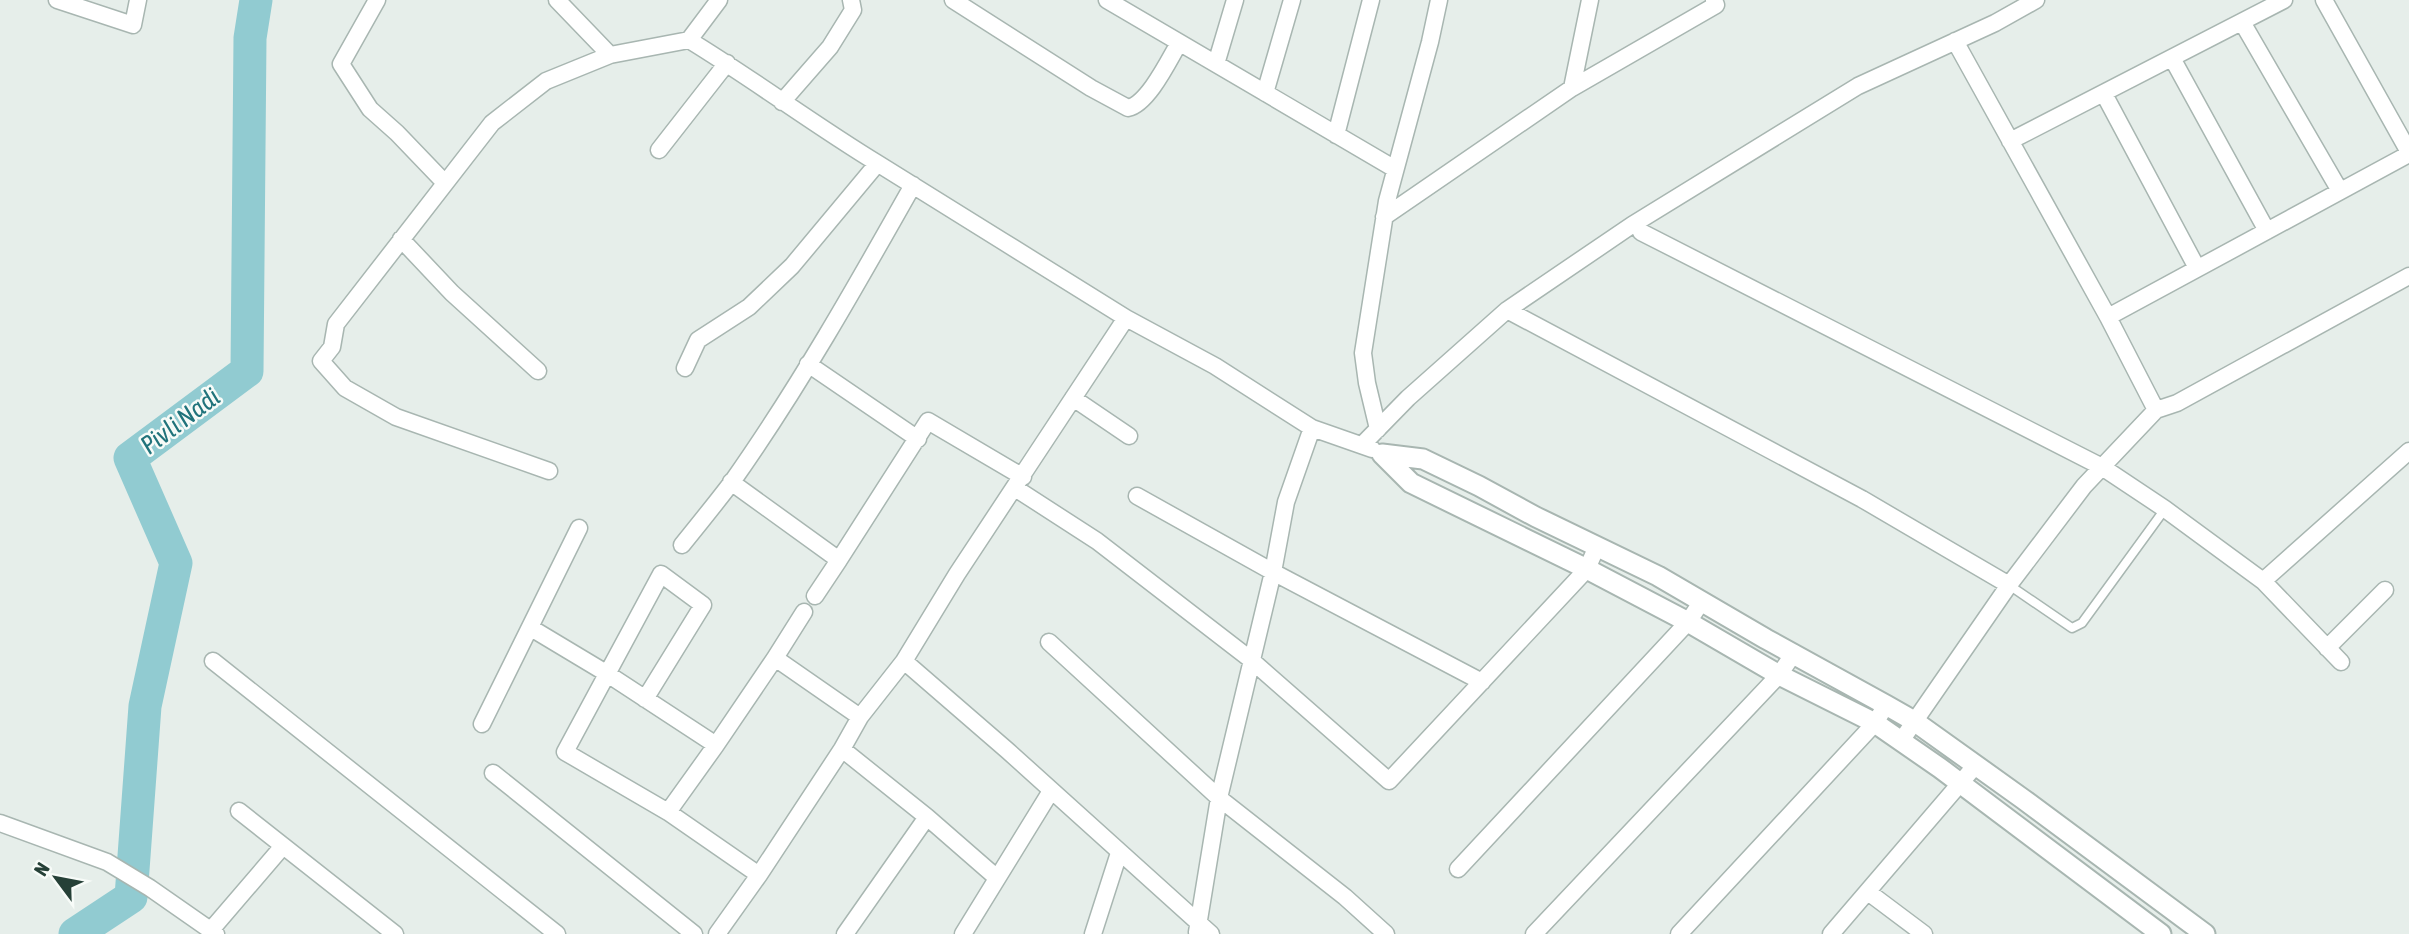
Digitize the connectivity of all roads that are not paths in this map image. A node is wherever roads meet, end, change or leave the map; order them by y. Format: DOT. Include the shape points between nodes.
graph roads {
  1 [pos="57,0"];
  2 [pos="377,0"];
  3 [pos="557,0"];
  4 [pos="719,0"];
  5 [pos="850,0"];
  6 [pos="953,0"];
  7 [pos="1107,0"];
  8 [pos="1234,0"];
  9 [pos="1292,0"];
  10 [pos="1371,0"];
  11 [pos="1439,0"];
  12 [pos="1590,0"];
  13 [pos="1714,0"];
  14 [pos="2036,0"];
  15 [pos="2284,0"];
  16 [pos="2324,0"];
  17 [pos="136,7"];
  18 [pos="2242,22"];
  19 [pos="689,40"];
  20 [pos="1955,41"];
  21 [pos="1180,43"];
  22 [pos="610,55"];
  23 [pos="2172,58"];
  24 [pos="727,63"];
  25 [pos="1216,64"];
  26 [pos="1572,88"];
  27 [pos="1265,93"];
  28 [pos="2104,94"];
  29 [pos="782,102"];
  30 [pos="1336,135"];
  31 [pos="2010,141"];
  32 [pos="659,150"];
  33 [pos="2409,153"];
  34 [pos="877,164"];
  35 [pos="1395,169"];
  36 [pos="445,183"];
  37 [pos="913,185"];
  38 [pos="2340,191"];
  39 [pos="1384,217"];
  40 [pos="2267,231"];
  41 [pos="1641,232"];
  42 [pos="401,240"];
  43 [pos="2197,268"];
  44 [pos="2409,276"];
  45 [pos="1507,310"];
  46 [pos="2108,317"];
  47 [pos="1126,318"];
  48 [pos="808,364"];
  49 [pos="685,368"];
  50 [pos="538,371"];
  51 [pos="1073,398"];
  52 [pos="2156,410"];
  53 [pos="1312,428"];
  54 [pos="1378,429"];
  55 [pos="1129,436"];
  56 [pos="918,439"];
  57 [pos="1362,445"];
  58 [pos="2409,451"];
  59 [pos="1382,454"];
  60 [pos="2102,467"];
  61 [pos="549,471"];
  62 [pos="731,482"];
  63 [pos="1019,482"];
  64 [pos="1137,496"];
  65 [pos="2165,509"];
  66 [pos="579,528"];
  67 [pos="682,545"];
  68 [pos="1597,547"];
  69 [pos="839,561"];
  70 [pos="1587,569"];
  71 [pos="1273,572"];
  72 [pos="2263,581"];
  73 [pos="2009,585"];
  74 [pos="2385,590"];
  75 [pos="815,596"];
  76 [pos="1702,601"];
  77 [pos="804,612"];
  78 [pos="1688,622"];
  79 [pos="531,628"];
  80 [pos="1049,642"];
  81 [pos="2327,648"];
  82 [pos="1794,653"];
  83 [pos="775,658"];
  84 [pos="1250,659"];
  85 [pos="904,660"];
  86 [pos="213,661"];
  87 [pos="2341,662"];
  88 [pos="606,673"];
  89 [pos="1779,675"];
  90 [pos="1482,682"];
  91 [pos="645,699"];
  92 [pos="1886,705"];
  93 [pos="860,718"];
  94 [pos="1914,721"];
  95 [pos="1875,723"];
  96 [pos="482,724"];
  97 [pos="1901,741"];
  98 [pos="716,745"];
  99 [pos="842,750"];
  100 [pos="1975,766"];
  101 [pos="493,773"];
  102 [pos="1961,783"];
  103 [pos="1051,791"];
  104 [pos="1219,797"];
  105 [pos="239,811"];
  106 [pos="668,813"];
  107 [pos="927,817"];
  108 [pos="0,823"];
  109 [pos="283,846"];
  110 [pos="1119,853"];
  111 [pos="1458,869"];
  112 [pos="759,875"];
  113 [pos="997,878"];
  114 [pos="1868,892"];
  115 [pos="1202,930"];
  116 [pos="971,931"];
  117 [pos="214,932"];
  118 [pos="395,934"];
  119 [pos="557,934"];
  120 [pos="694,934"];
  121 [pos="717,934"];
  122 [pos="845,934"];
  123 [pos="1093,934"];
  124 [pos="1386,934"];
  125 [pos="1534,934"];
  126 [pos="1679,934"];
  127 [pos="1831,934"];
  128 [pos="1924,934"];
  129 [pos="2161,934"];
  130 [pos="2205,934"];
  1 -- 17 [label="street" via="133,25"];
  2 -- 36 [label="street" via="341,64 370,109"];
  3 -- 22 [label="street"];
  4 -- 19 [label="street"];
  5 -- 29 [label="street" via="853,10 830,47"];
  6 -- 21 [label="street" via="1128,108 1143,98"];
  7 -- 21 [label="street"];
  8 -- 25 [label="street"];
  9 -- 27 [label="street"];
  10 -- 30 [label="street"];
  11 -- 35 [label="street"];
  12 -- 26 [label="street"];
  13 -- 26 [label="street" via="1716,5"];
  14 -- 20 [label="street"];
  15 -- 18 [label="street"];
  16 -- 33 [label="street"];
  18 -- 23 [label="street"];
  18 -- 38 [label="street"];
  19 -- 22 [label="street"];
  19 -- 24 [label="street"];
  20 -- 31 [label="street"];
  20 -- 45 [label="street" via="1858,86 1632,225"];
  21 -- 25 [label="street"];
  22 -- 36 [label="street" via="546,81 492,123"];
  23 -- 28 [label="street"];
  23 -- 40 [label="street"];
  24 -- 29 [label="street"];
  24 -- 32 [label="street"];
  25 -- 27 [label="street"];
  26 -- 39 [label="street"];
  27 -- 30 [label="street"];
  28 -- 31 [label="street"];
  28 -- 43 [label="street"];
  29 -- 34 [label="street"];
  30 -- 35 [label="street"];
  31 -- 46 [label="street"];
  33 -- 38 [label="street"];
  34 -- 37 [label="street"];
  34 -- 49 [label="street" via="792,266 749,307 698,340"];
  35 -- 39 [label="street"];
  36 -- 42 [label="street"];
  37 -- 47 [label="street"];
  37 -- 48 [label="street"];
  38 -- 40 [label="street"];
  39 -- 54 [label="street" via="1363,353"];
  40 -- 43 [label="street"];
  41 -- 60 [label="street"];
  42 -- 50 [label="street"];
  42 -- 61 [label="street" via="336,324 332,347 321,361 345,388 396,417"];
  43 -- 46 [label="street"];
  44 -- 52 [label="street" via="2177,403"];
  45 -- 54 [label="street"];
  45 -- 73 [label="street" via="1862,499"];
  46 -- 52 [label="street"];
  47 -- 51 [label="street"];
  47 -- 53 [label="street" via="1215,366"];
  48 -- 56 [label="street"];
  48 -- 62 [label="street"];
  51 -- 55 [label="street"];
  51 -- 63 [label="street"];
  52 -- 60 [label="street"];
  53 -- 57 [label="street"];
  53 -- 71 [label="street" via="1286,502"];
  54 -- 57 [label="street"];
  56 -- 63 [label="street" via="928,421"];
  56 -- 69 [label="street"];
  57 -- 59 [label="street"];
  58 -- 72 [label="street"];
  59 -- 68 [label="street" via="1423,459"];
  59 -- 70 [label="street" via="1411,483"];
  60 -- 65 [label="street"];
  60 -- 73 [label="street"];
  62 -- 67 [label="street"];
  62 -- 69 [label="street"];
  63 -- 84 [label="street"];
  63 -- 85 [label="street"];
  64 -- 71 [label="street"];
  65 -- 72 [label="street"];
  65 -- 73 [label="lane" via="2081,623 2072,628"];
  66 -- 79 [label="street"];
  68 -- 70 [label="street"];
  68 -- 76 [label="street"];
  69 -- 75 [label="street"];
  70 -- 78 [label="street"];
  70 -- 90 [label="street"];
  71 -- 84 [label="street"];
  71 -- 90 [label="street"];
  72 -- 81 [label="street"];
  73 -- 94 [label="street"];
  74 -- 81 [label="street"];
  76 -- 78 [label="street"];
  76 -- 82 [label="street"];
  77 -- 83 [label="street"];
  78 -- 89 [label="street"];
  78 -- 111 [label="street"];
  79 -- 88 [label="street"];
  79 -- 96 [label="street"];
  80 -- 104 [label="street"];
  81 -- 87 [label="street"];
  82 -- 89 [label="street"];
  82 -- 92 [label="street"];
  83 -- 93 [label="street"];
  83 -- 98 [label="street"];
  84 -- 90 [label="street" via="1389,780"];
  84 -- 104 [label="street"];
  85 -- 93 [label="street"];
  85 -- 103 [label="street"];
  86 -- 119 [label="street"];
  88 -- 91 [label="street"];
  88 -- 91 [label="street" via="661,574 704,605"];
  88 -- 106 [label="street" via="565,752"];
  89 -- 95 [label="street"];
  89 -- 125 [label="street"];
  91 -- 98 [label="street"];
  92 -- 94 [label="street"];
  92 -- 95 [label="street"];
  93 -- 99 [label="street"];
  94 -- 97 [label="street"];
  94 -- 100 [label="street"];
  95 -- 97 [label="street"];
  95 -- 126 [label="street"];
  97 -- 102 [label="street"];
  98 -- 106 [label="street"];
  99 -- 107 [label="street"];
  99 -- 112 [label="street"];
  100 -- 102 [label="street"];
  100 -- 130 [label="street"];
  101 -- 120 [label="street"];
  102 -- 114 [label="street"];
  102 -- 129 [label="street"];
  103 -- 110 [label="street"];
  103 -- 113 [label="street"];
  104 -- 115 [label="street"];
  104 -- 124 [label="street"];
  105 -- 109 [label="street"];
  106 -- 112 [label="street"];
  107 -- 113 [label="street"];
  107 -- 122 [label="street"];
  108 -- 117 [label="street" via="107,862"];
  109 -- 117 [label="street"];
  109 -- 118 [label="street"];
  110 -- 115 [label="street"];
  110 -- 123 [label="street"];
  112 -- 121 [label="street"];
  113 -- 116 [label="street"];
  114 -- 127 [label="street"];
  114 -- 128 [label="street"];
}
